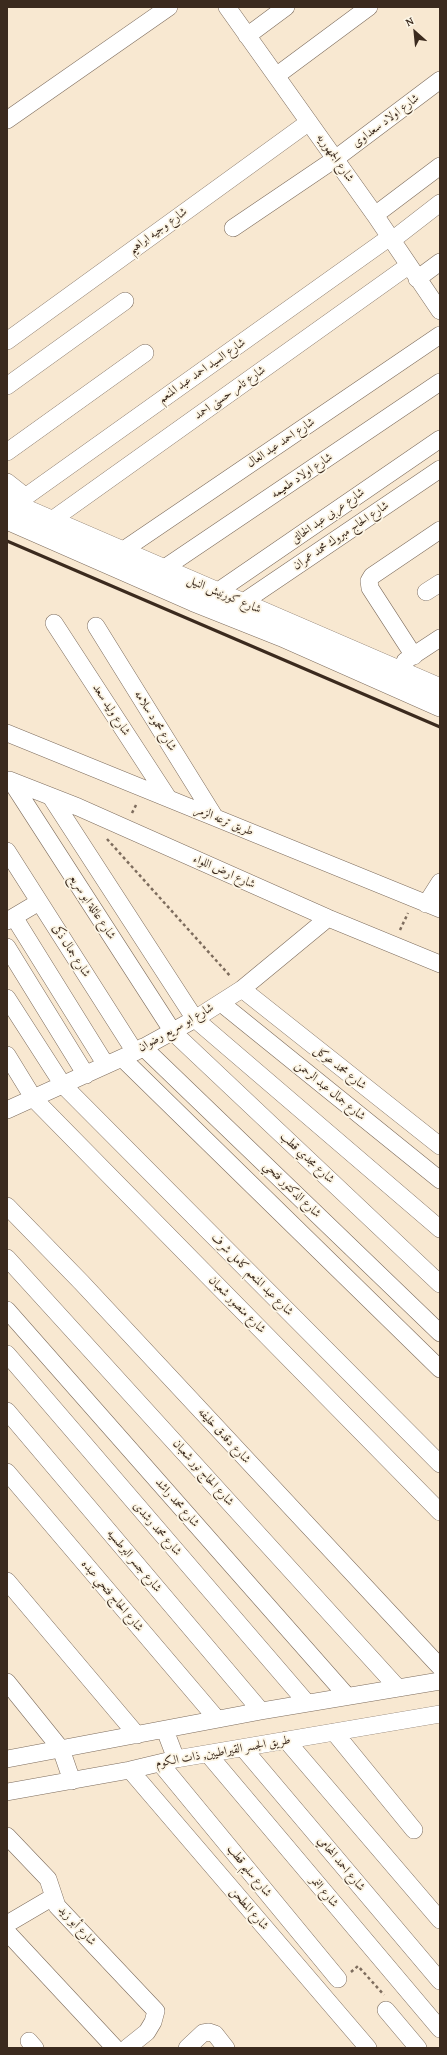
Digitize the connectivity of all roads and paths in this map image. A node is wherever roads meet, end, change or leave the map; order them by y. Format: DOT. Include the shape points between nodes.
graph roads {
  1 [pos="169,7"];
  2 [pos="286,7"];
  3 [pos="369,7"];
  4 [pos="230,8"];
  5 [pos="247,36"];
  6 [pos="276,76"];
  7 [pos="440,80"];
  8 [pos="7,120"];
  9 [pos="309,122"];
  10 [pos="335,159"];
  11 [pos="440,166"];
  12 [pos="440,203"];
  13 [pos="375,215"];
  14 [pos="232,228"];
  15 [pos="390,239"];
  16 [pos="440,262"];
  17 [pos="413,272"];
  18 [pos="125,300"];
  19 [pos="440,310"];
  20 [pos="440,335"];
  21 [pos="7,341"];
  22 [pos="145,353"];
  23 [pos="440,382"];
  24 [pos="7,386"];
  25 [pos="440,439"];
  26 [pos="7,452"];
  27 [pos="440,469"];
  28 [pos="7,482"];
  29 [pos="13,505"];
  30 [pos="52,520"];
  31 [pos="440,530"];
  32 [pos="122,551"];
  33 [pos="163,569"];
  34 [pos="440,583"];
  35 [pos="217,592"];
  36 [pos="426,592"];
  37 [pos="242,603"];
  38 [pos="54,623"];
  39 [pos="96,626"];
  40 [pos="440,638"];
  41 [pos="414,656"];
  42 [pos="393,670"];
  43 [pos="440,689"];
  44 [pos="440,706"];
  45 [pos="7,733"];
  46 [pos="9,781"];
  47 [pos="144,789"];
  48 [pos="51,797"];
  49 [pos="168,798"];
  50 [pos="214,816"];
  51 [pos="125,828"];
  52 [pos="105,836"];
  53 [pos="7,851"];
  54 [pos="440,882"];
  55 [pos="39,902"];
  56 [pos="426,904"];
  57 [pos="328,918"];
  58 [pos="10,919"];
  59 [pos="394,945"];
  60 [pos="7,947"];
  61 [pos="440,964"];
  62 [pos="242,989"];
  63 [pos="7,998"];
  64 [pos="221,1002"];
  65 [pos="195,1019"];
  66 [pos="173,1032"];
  67 [pos="133,1052"];
  68 [pos="7,1055"];
  69 [pos="106,1065"];
  70 [pos="86,1075"];
  71 [pos="63,1085"];
  72 [pos="34,1099"];
  73 [pos="8,1109"];
  74 [pos="440,1146"];
  75 [pos="440,1180"];
  76 [pos="7,1206"];
  77 [pos="440,1229"];
  78 [pos="7,1258"];
  79 [pos="440,1284"];
  80 [pos="7,1310"];
  81 [pos="440,1333"];
  82 [pos="7,1354"];
  83 [pos="440,1369"];
  84 [pos="7,1410"];
  85 [pos="440,1464"];
  86 [pos="7,1472"];
  87 [pos="440,1512"];
  88 [pos="7,1581"];
  89 [pos="440,1667"];
  90 [pos="440,1681"];
  91 [pos="7,1682"];
  92 [pos="398,1688"];
  93 [pos="347,1696"];
  94 [pos="308,1703"];
  95 [pos="261,1710"];
  96 [pos="440,1714"];
  97 [pos="218,1719"];
  98 [pos="165,1730"];
  99 [pos="334,1732"];
  100 [pos="137,1735"];
  101 [pos="286,1740"];
  102 [pos="243,1748"];
  103 [pos="61,1749"];
  104 [pos="208,1754"];
  105 [pos="7,1759"];
  106 [pos="168,1761"];
  107 [pos="130,1770"];
  108 [pos="72,1780"];
  109 [pos="7,1792"];
  110 [pos="414,1830"];
  111 [pos="7,1836"];
  112 [pos="53,1897"];
  113 [pos="440,1920"];
  114 [pos="7,1924"];
  115 [pos="7,1932"];
  116 [pos="338,1979"];
  117 [pos="440,1981"];
  118 [pos="386,2010"];
  119 [pos="440,2030"];
  120 [pos="115,2048"];
  121 [pos="127,2048"];
  122 [pos="187,2048"];
  123 [pos="226,2048"];
  124 [pos="368,2048"];
  125 [pos="418,2048"];
  1 -- 8 [label="street"];
  2 -- 5 [label="street"];
  3 -- 6 [label="street"];
  4 -- 5 [label="street, شارع الجمهوريه"];
  5 -- 6 [label="street, شارع الجمهوريه"];
  6 -- 9 [label="street, شارع الجمهوريه"];
  7 -- 10 [label="street, شارع اولاد سعداوى"];
  9 -- 10 [label="street, شارع الجمهوريه"];
  9 -- 21 [label="street, شارع وجيه ابراهيم"];
  10 -- 13 [label="street, شارع الجمهوريه"];
  10 -- 14 [label="street, شارع اولاد سعداوى"];
  11 -- 13 [label="street"];
  12 -- 15 [label="street, شارع السيد احمد عبد المنعم"];
  13 -- 15 [label="street, شارع الجمهوريه"];
  15 -- 17 [label="street, شارع الجمهوريه"];
  15 -- 29 [label="street, شارع السيد احمد عبد المنعم"];
  16 -- 17 [label="street, شارع تامر حسنى احمد"];
  17 -- 19 [label="street, شارع الجمهوريه"];
  17 -- 30 [label="street, شارع تامر حسنى احمد"];
  18 -- 24 [label="street"];
  20 -- 32 [label="street, شارع احمد عبد العال"];
  22 -- 26 [label="street"];
  23 -- 33 [label="street, شارع اولاد طعيمه"];
  25 -- 35 [label="street, شارع عربى عبد الخالق"];
  27 -- 37 [label="street, شارع الحاج مبروك محمد عمران"];
  28 -- 29 [label="street"];
  29 -- 30 [label="main road, شارع كورنيش النيل"];
  29 -- 44 [label="main road, شارع كورنيش النيل" via="194,601 282,636"];
  30 -- 32 [label="main road, شارع كورنيش النيل"];
  31 -- 41 [label="street" via="372,576 370,581 370,588"];
  32 -- 33 [label="main road, شارع كورنيش النيل"];
  33 -- 35 [label="main road, شارع كورنيش النيل"];
  34 -- 36 [label="street"];
  35 -- 37 [label="main road, شارع كورنيش النيل"];
  37 -- 42 [label="main road, شارع كورنيش النيل"];
  38 -- 49 [label="street, شارع وليد سعد"];
  39 -- 50 [label="street, شارع محمود سلامه"];
  40 -- 41 [label="street"];
  41 -- 42 [label="street"];
  42 -- 43 [label="main road, شارع كورنيش النيل"];
  45 -- 47 [label="street, طريق ترعه الزمر"];
  46 -- 48 [label="street, شارع ارض اللواء"];
  46 -- 66 [label="street, شارع عائلة ابو سريع"];
  47 -- 49 [label="street, طريق ترعه الزمر"];
  47 -- 51 [label="path"];
  48 -- 51 [label="street, شارع ارض اللواء"];
  48 -- 65 [label="street"];
  49 -- 50 [label="street, طريق ترعه الزمر"];
  50 -- 56 [label="street, طريق ترعه الزمر"];
  51 -- 57 [label="street, شارع ارض اللواء"];
  52 -- 62 [label="path"];
  53 -- 55 [label="street, شارع جمال ذكى"];
  54 -- 56 [label="street"];
  55 -- 58 [label="street"];
  55 -- 67 [label="street, شارع جمال ذكى"];
  56 -- 59 [label="path"];
  57 -- 59 [label="street, شارع ارض اللواء"];
  57 -- 62 [label="street, شارع ابو سريع رضوان"];
  58 -- 69 [label="street"];
  59 -- 61 [label="street, شارع ارض اللواء"];
  60 -- 70 [label="street"];
  62 -- 64 [label="street, شارع ابو سريع رضوان"];
  62 -- 74 [label="street, شارع محمد عوكل"];
  63 -- 71 [label="street, شارع عبد المنعم كامل شرف"];
  64 -- 65 [label="street, شارع ابو سريع رضوان"];
  64 -- 75 [label="street, شارع جمال عبد الرحمن"];
  65 -- 66 [label="street, شارع ابو سريع رضوان"];
  65 -- 77 [label="street"];
  66 -- 67 [label="street, شارع ابو سريع رضوان"];
  66 -- 79 [label="street, شارع مجدي قطب"];
  67 -- 69 [label="street, شارع ابو سريع رضوان"];
  67 -- 81 [label="street, شارع الدكتور فتحي"];
  67 -- 83 [label="street"];
  68 -- 72 [label="street, شارع منصور شعبان"];
  69 -- 70 [label="street, شارع ابو سريع رضوان"];
  70 -- 71 [label="street, شارع ابو سريع رضوان"];
  71 -- 72 [label="street, شارع ابو سريع رضوان"];
  71 -- 85 [label="street, شارع عبد المنعم كامل شرف"];
  72 -- 73 [label="street, شارع ابو سريع رضوان"];
  72 -- 87 [label="street, شارع منصور شعبان"];
  76 -- 89 [label="street, شارع دقدق خليفه"];
  78 -- 92 [label="street, شارع الحاج نور شعبان"];
  80 -- 93 [label="street, شارع محمد راشد"];
  82 -- 94 [label="street, شارع محمد رشدى"];
  84 -- 95 [label="street, شارع جسر البرطسيه"];
  86 -- 97 [label="street, شارع الحاج فتحي عبده"];
  88 -- 100 [label="street"];
  90 -- 92 [label="street"];
  91 -- 103 [label="street"];
  92 -- 93 [label="street"];
  93 -- 94 [label="street"];
  94 -- 95 [label="street"];
  95 -- 97 [label="street"];
  96 -- 99 [label="street, طريق الجسر القيراطيين, ذات الكوم"];
  97 -- 98 [label="street"];
  98 -- 100 [label="street"];
  98 -- 106 [label="street, شارع سليم قطب"];
  99 -- 101 [label="street, طريق الجسر القيراطيين, ذات الكوم"];
  99 -- 110 [label="street"];
  100 -- 103 [label="street"];
  101 -- 102 [label="street, طريق الجسر القيراطيين, ذات الكوم"];
  101 -- 113 [label="street"];
  102 -- 104 [label="street, طريق الجسر القيراطيين, ذات الكوم"];
  102 -- 117 [label="street, شارع احمد المحامي"];
  103 -- 105 [label="street"];
  103 -- 108 [label="street"];
  104 -- 106 [label="street, طريق الجسر القيراطيين, ذات الكوم"];
  104 -- 119 [label="street, شارع النمر"];
  106 -- 107 [label="street, طريق الجسر القيراطيين, ذات الكوم"];
  106 -- 116 [label="street, شارع سليم قطب"];
  107 -- 108 [label="street, طريق الجسر القيراطيين, ذات الكوم"];
  107 -- 124 [label="street, شارع المطحن"];
  108 -- 109 [label="street, طريق الجسر القيراطيين, ذات الكوم"];
  111 -- 112 [label="street, شارع أبو زيد" via="48,1879"];
  112 -- 114 [label="street"];
  112 -- 121 [label="street, شارع أبو زيد" via="58,1906 156,2011 154,2022 147,2032"];
  115 -- 120 [label="street"];
  116 -- 118 [label="path" via="341,1980 358,1966 386,1997"];
  118 -- 125 [label="street"];
  122 -- 123 [label="street" via="203,2033 209,2032 215,2034"];
}
